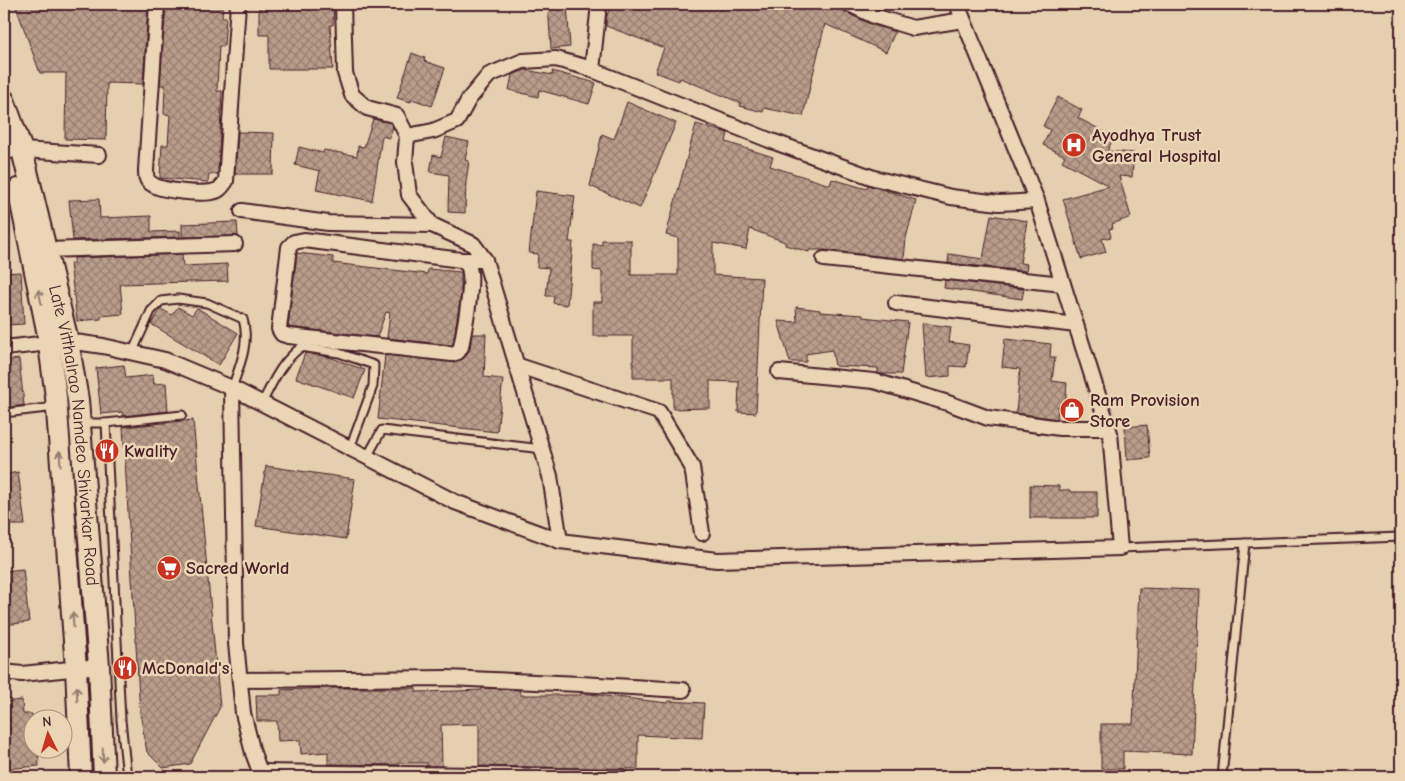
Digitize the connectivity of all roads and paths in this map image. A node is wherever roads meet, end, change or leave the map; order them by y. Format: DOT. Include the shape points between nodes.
graph roads {
  1 [pos="157,4"];
  2 [pos="238,4"];
  3 [pos="343,4"];
  4 [pos="599,4"];
  5 [pos="849,4"];
  6 [pos="957,4"];
  7 [pos="963,20"];
  8 [pos="592,70"];
  9 [pos="4,100"];
  10 [pos="4,132"];
  11 [pos="407,136"];
  12 [pos="12,151"];
  13 [pos="99,155"];
  14 [pos="1037,201"];
  15 [pos="242,211"];
  16 [pos="432,225"];
  17 [pos="235,244"];
  18 [pos="46,250"];
  19 [pos="824,259"];
  20 [pos="461,260"];
  21 [pos="484,260"];
  22 [pos="1063,284"];
  23 [pos="896,303"];
  24 [pos="1076,325"];
  25 [pos="58,341"];
  26 [pos="4,348"];
  27 [pos="132,352"];
  28 [pos="516,365"];
  29 [pos="779,372"];
  30 [pos="232,388"];
  31 [pos="262,403"];
  32 [pos="56,407"];
  33 [pos="4,413"];
  34 [pos="182,415"];
  35 [pos="80,423"];
  36 [pos="106,423"];
  37 [pos="1108,428"];
  38 [pos="350,448"];
  39 [pos="542,449"];
  40 [pos="368,457"];
  41 [pos="702,533"];
  42 [pos="1401,538"];
  43 [pos="560,541"];
  44 [pos="1245,544"];
  45 [pos="1120,548"];
  46 [pos="99,666"];
  47 [pos="76,668"];
  48 [pos="4,672"];
  49 [pos="240,680"];
  50 [pos="683,690"];
  51 [pos="122,720"];
  52 [pos="102,721"];
  53 [pos="261,775"];
  54 [pos="81,777"];
  55 [pos="104,777"];
  56 [pos="127,777"];
  57 [pos="621,777"];
  58 [pos="1222,777"];
  1 -- 2 [label="street" via="147,180 153,186 180,192 206,193 218,190 226,181"];
  3 -- 11 [label="street" via="345,73 352,95 367,108 397,116"];
  4 -- 8 [label="street"];
  5 -- 7 [label="street" via="913,28"];
  6 -- 7 [label="street"];
  7 -- 14 [label="street"];
  8 -- 11 [label="street" via="556,59 523,61 489,75 456,121 433,131"];
  8 -- 14 [label="street" via="874,178 951,197 999,203"];
  9 -- 12 [label="main road, Late Vitthalrao Namdeo Shivarkar Road"];
  10 -- 12 [label="main road, Late Vitthalrao Namdeo Shivarkar Road"];
  11 -- 16 [label="street" via="405,162 409,195"];
  12 -- 13 [label="street"];
  12 -- 18 [label="main road, Late Vitthalrao Namdeo Shivarkar Road"];
  25 -- 12 [label="main road, Late Vitthalrao Namdeo Shivarkar Road, one-way"];
  14 -- 22 [label="street"];
  15 -- 16 [label="street" via="328,223"];
  16 -- 21 [label="street" via="473,244"];
  17 -- 18 [label="street"];
  18 -- 25 [label="main road, Late Vitthalrao Namdeo Shivarkar Road"];
  19 -- 22 [label="street"];
  20 -- 20 [label="street" via="304,240 294,242 289,247 279,329 289,336 452,354 458,352 469,297 470,269"];
  20 -- 21 [label="street"];
  21 -- 28 [label="street"];
  22 -- 24 [label="street"];
  23 -- 24 [label="street"];
  24 -- 37 [label="street"];
  25 -- 26 [label="street"];
  25 -- 27 [label="street"];
  25 -- 32 [label="main road, Late Vitthalrao Namdeo Shivarkar Road"];
  25 -- 35 [label="main road, Late Vitthalrao Namdeo Shivarkar Road" via="78,400"];
  27 -- 30 [label="street" via="166,360"];
  27 -- 30 [label="lane" via="151,311 161,301 178,299 207,303 243,318 246,330 244,352"];
  28 -- 39 [label="street"];
  28 -- 41 [label="street" via="659,412 692,467"];
  29 -- 37 [label="street" via="874,381 988,418 1060,428"];
  30 -- 31 [label="street"];
  30 -- 49 [label="street" via="236,643"];
  31 -- 38 [label="street"];
  31 -- 38 [label="lane" via="279,369 301,347 339,353 374,365 373,386"];
  32 -- 33 [label="lane"];
  47 -- 32 [label="main road, Late Vitthalrao Namdeo Shivarkar Road, one-way"];
  34 -- 36 [label="lane"];
  35 -- 36 [label="lane"];
  35 -- 46 [label="main road, Late Vitthalrao Namdeo Shivarkar Road"];
  36 -- 51 [label="lane"];
  37 -- 45 [label="street"];
  38 -- 40 [label="street"];
  39 -- 40 [label="lane" via="382,430"];
  39 -- 43 [label="street" via="550,476"];
  40 -- 43 [label="street" via="455,502"];
  42 -- 44 [label="lane"];
  43 -- 45 [label="street" via="717,560"];
  44 -- 45 [label="lane"];
  44 -- 58 [label="lane"];
  46 -- 47 [label="street"];
  46 -- 52 [label="main road, Late Vitthalrao Namdeo Shivarkar Road"];
  47 -- 48 [label="street" via="22,674"];
  54 -- 47 [label="main road, Late Vitthalrao Namdeo Shivarkar Road, one-way"];
  49 -- 50 [label="street" via="447,678"];
  49 -- 53 [label="street" via="252,753"];
  51 -- 52 [label="lane"];
  51 -- 56 [label="lane"];
  52 -- 55 [label="main road, Late Vitthalrao Namdeo Shivarkar Road, one-way"];
  53 -- 57 [label="street"];
}
